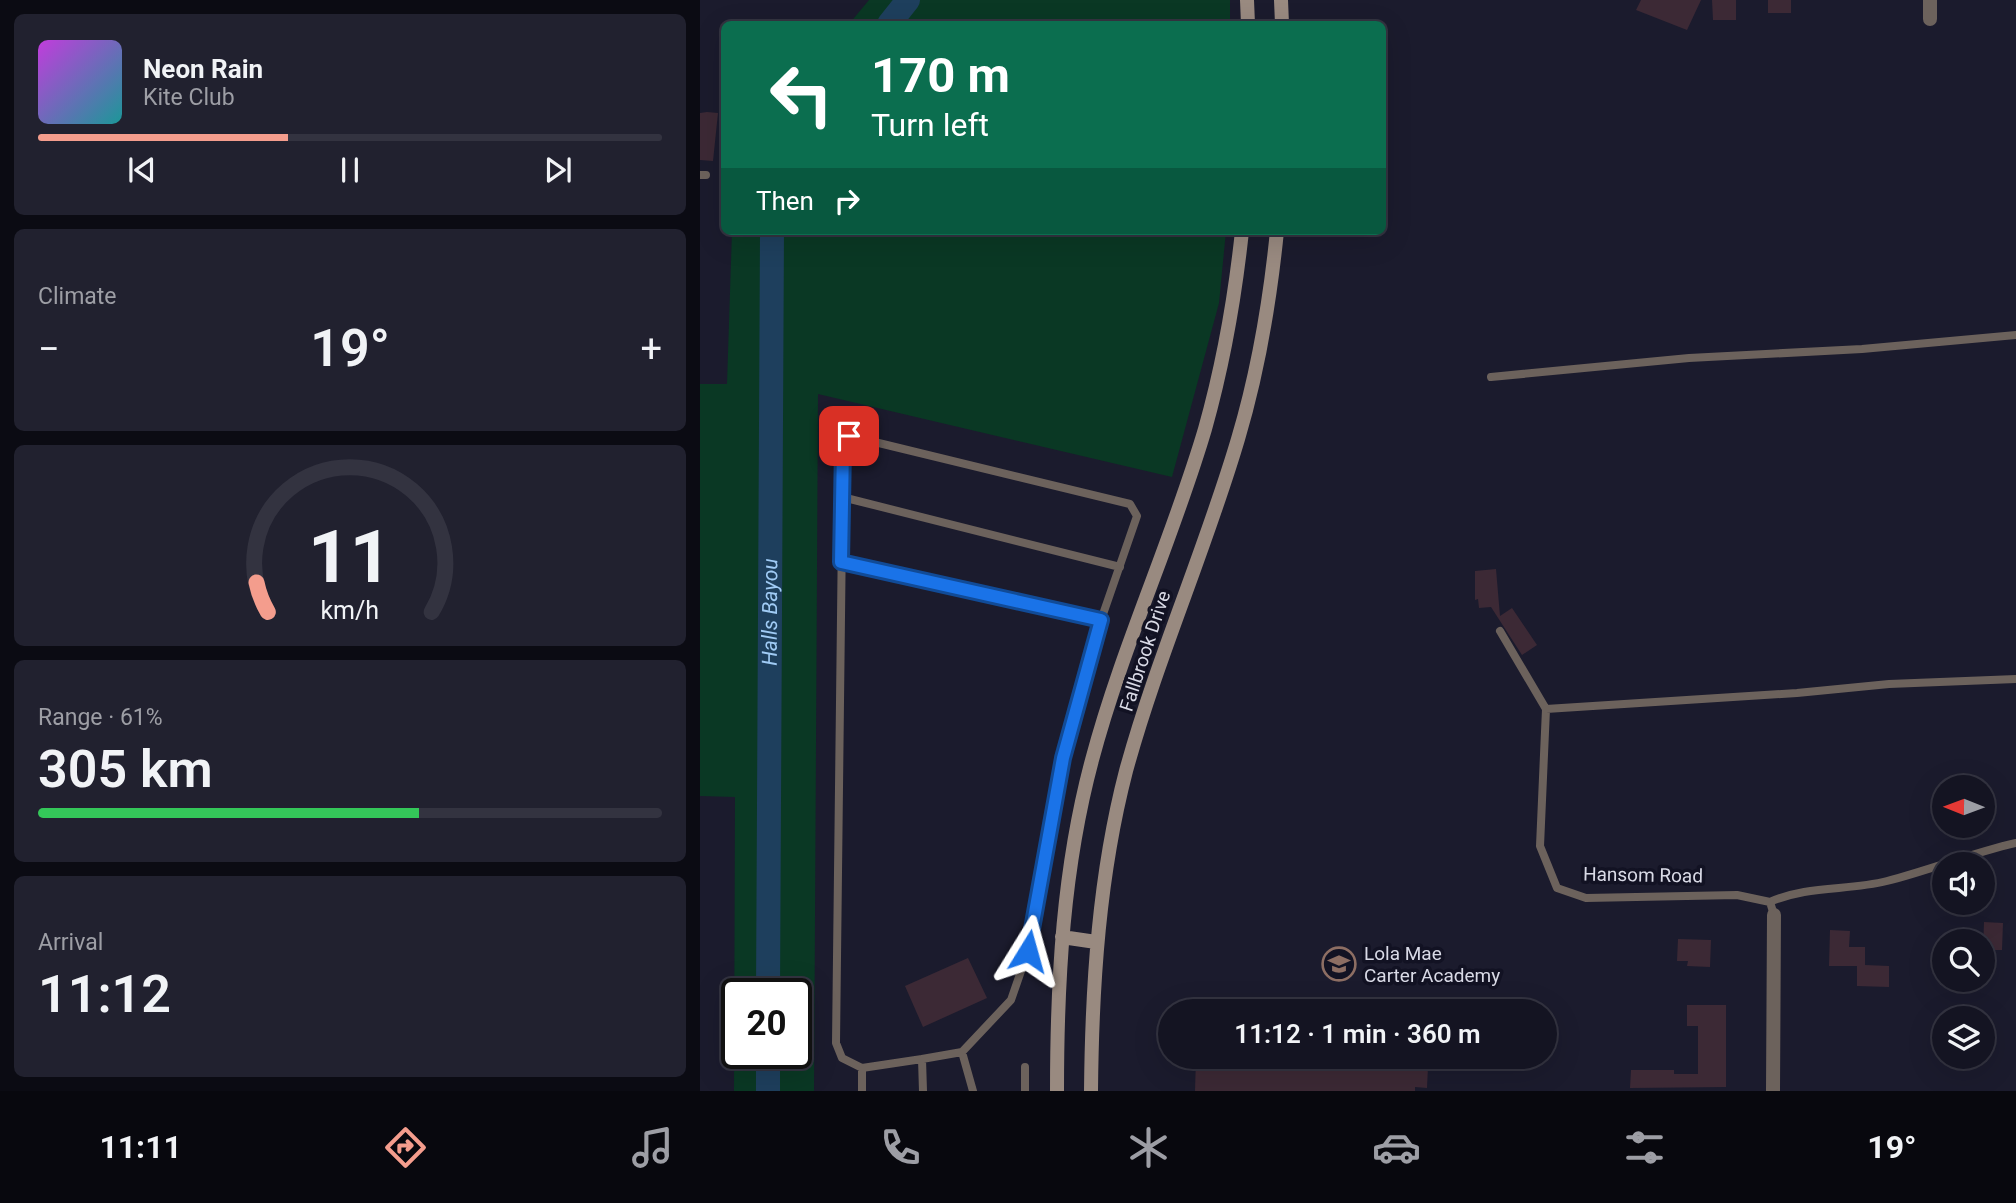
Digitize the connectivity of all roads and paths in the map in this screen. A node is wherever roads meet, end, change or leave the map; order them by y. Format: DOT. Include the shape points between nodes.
graph roads {
  1 [pos="1247,0"];
  2 [pos="1280,0"];
  3 [pos="1930,0"];
  4 [pos="1930,19"];
  5 [pos="1248,21"];
  6 [pos="1282,21"];
  7 [pos="1241,235"];
  8 [pos="1276,235"];
  9 [pos="2016,335"];
  10 [pos="1490,377"];
  11 [pos="842,497"];
  12 [pos="841,562"];
  13 [pos="1120,567"];
  14 [pos="1101,620"];
  15 [pos="1500,631"];
  16 [pos="2016,679"];
  17 [pos="1545,709"];
  18 [pos="2016,843"];
  19 [pos="1772,909"];
  20 [pos="1062,937"];
  21 [pos="1096,942"];
  22 [pos="962,1052"];
  23 [pos="922,1059"];
  24 [pos="1025,1067"];
  25 [pos="862,1068"];
  26 [pos="862,1091"];
  27 [pos="923,1091"];
  28 [pos="973,1091"];
  29 [pos="1025,1091"];
  30 [pos="1057,1091"];
  31 [pos="1091,1091"];
  32 [pos="1773,1091"];
  1 -- 5 [label="main road"];
  2 -- 6 [label="main road"];
  3 -- 4 [label="street"];
  7 -- 20 [label="main road, Fallbrook Drive" via="1224,351 1204,429 1092,760"];
  8 -- 21 [label="main road, Fallbrook Drive" via="1258,358 1238,439 1126,771"];
  9 -- 10 [label="lane"];
  11 -- 12 [label="lane"];
  11 -- 13 [label="lane"];
  11 -- 13 [label="lane" via="843,447 849,436 1130,505 1138,516"];
  12 -- 14 [label="lane"];
  12 -- 25 [label="lane" via="836,1043 842,1058"];
  13 -- 14 [label="lane"];
  14 -- 22 [label="lane" via="1063,758 1028,951 1011,1000"];
  15 -- 17 [label="lane"];
  16 -- 17 [label="lane"];
  17 -- 19 [label="lane, Hansom Road" via="1540,846 1557,888 1586,898 1737,895"];
  18 -- 19 [label="lane" via="1885,881 1790,893"];
  19 -- 32 [label="street"];
  20 -- 21 [label="main road"];
  20 -- 30 [label="main road, Fallbrook Drive"];
  21 -- 31 [label="main road, Fallbrook Drive"];
  22 -- 23 [label="lane"];
  22 -- 28 [label="lane"];
  23 -- 25 [label="lane"];
  23 -- 27 [label="lane"];
  24 -- 29 [label="lane"];
  25 -- 26 [label="lane"];
}
